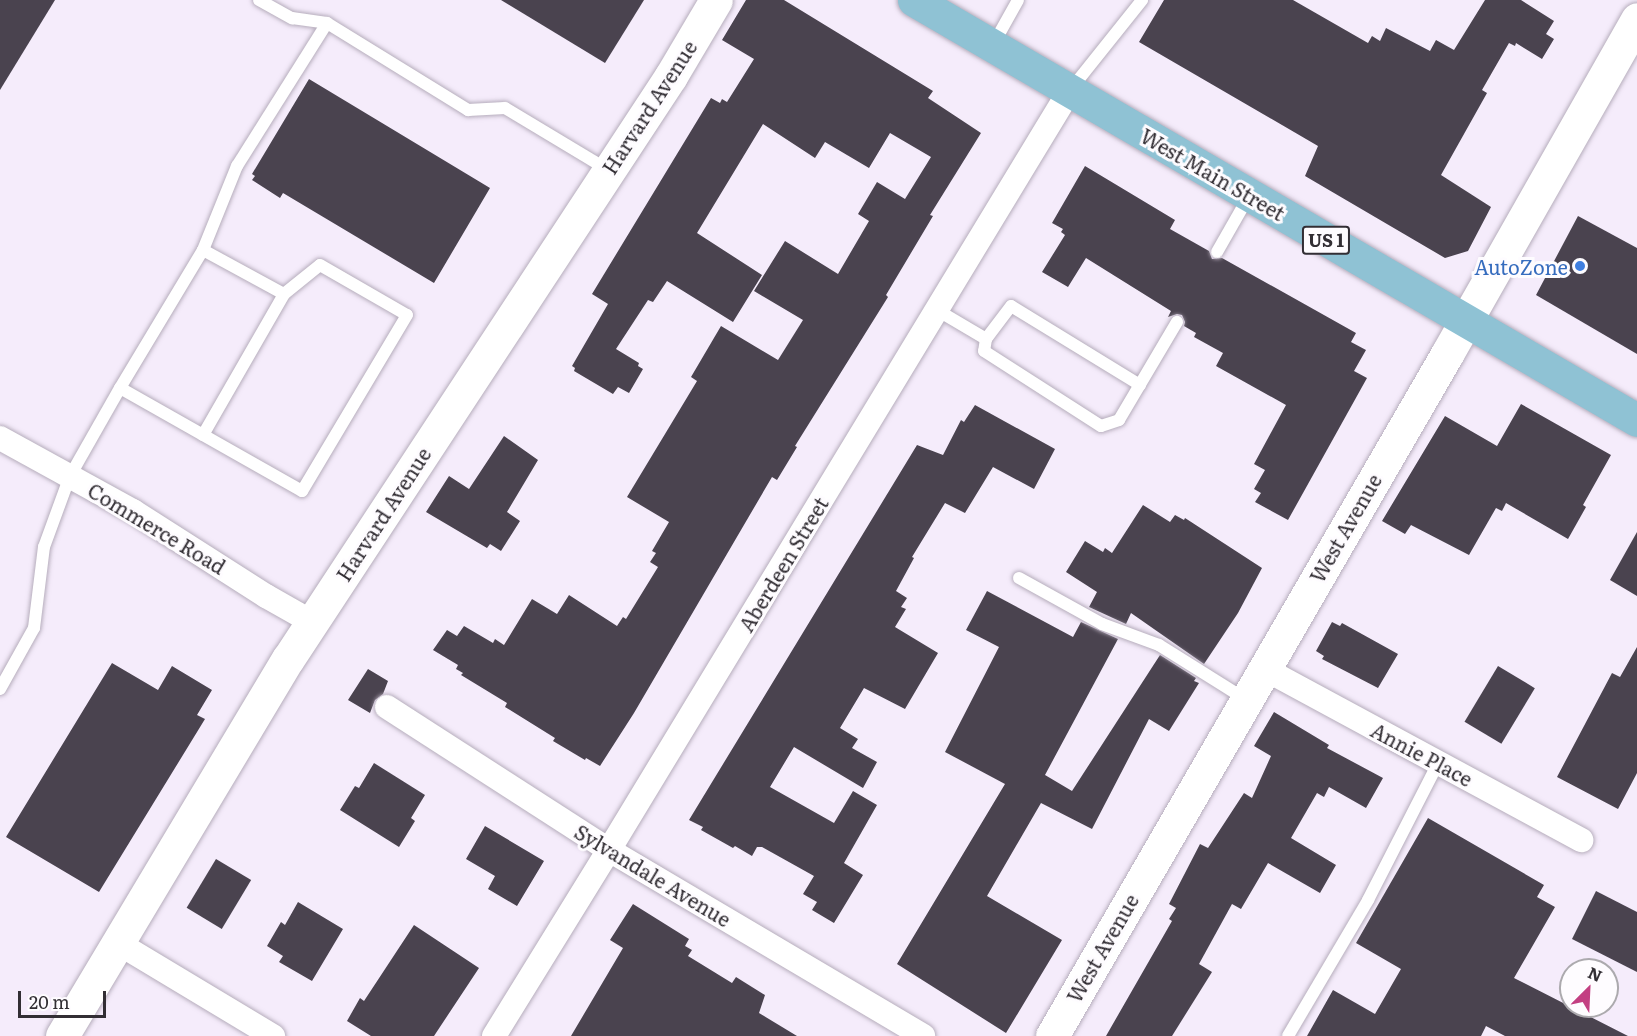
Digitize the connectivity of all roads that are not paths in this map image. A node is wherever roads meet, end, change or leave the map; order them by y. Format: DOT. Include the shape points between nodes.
graph roads {
  1 [pos="259,0"];
  2 [pos="716,0"];
  3 [pos="1018,0"];
  4 [pos="1142,0"];
  5 [pos="921,2"];
  6 [pos="1637,18"];
  7 [pos="327,23"];
  8 [pos="993,45"];
  9 [pos="1070,90"];
  10 [pos="609,170"];
  11 [pos="1249,195"];
  12 [pos="203,250"];
  13 [pos="1217,252"];
  14 [pos="284,294"];
  15 [pos="937,310"];
  16 [pos="1177,322"];
  17 [pos="1466,322"];
  18 [pos="986,339"];
  19 [pos="1140,385"];
  20 [pos="120,388"];
  21 [pos="1637,420"];
  22 [pos="203,435"];
  23 [pos="0,438"];
  24 [pos="70,476"];
  25 [pos="1019,578"];
  26 [pos="312,622"];
  27 [pos="1263,668"];
  28 [pos="0,689"];
  29 [pos="1245,699"];
  30 [pos="387,707"];
  31 [pos="1438,762"];
  32 [pos="1581,840"];
  33 [pos="609,850"];
  34 [pos="118,943"];
  35 [pos="63,1036"];
  36 [pos="273,1036"];
  37 [pos="494,1036"];
  38 [pos="923,1036"];
  39 [pos="1052,1036"];
  40 [pos="1288,1036"];
  1 -- 7 [label="lane" via="292,18"];
  2 -- 10 [label="street, Harvard Avenue"];
  3 -- 8 [label="lane"];
  4 -- 9 [label="lane"];
  5 -- 8 [label="main road, West Main Street / US 1"];
  6 -- 17 [label="street, West Avenue"];
  7 -- 10 [label="lane" via="468,110 505,108"];
  7 -- 12 [label="lane" via="237,166"];
  8 -- 9 [label="main road, West Main Street / US 1"];
  9 -- 11 [label="main road, West Main Street / US 1"];
  9 -- 15 [label="street, Aberdeen Street"];
  10 -- 26 [label="street, Harvard Avenue"];
  11 -- 13 [label="lane"];
  11 -- 17 [label="main road, West Main Street / US 1"];
  12 -- 14 [label="lane"];
  12 -- 20 [label="lane"];
  14 -- 22 [label="lane"];
  14 -- 22 [label="lane" via="320,265 407,315 302,491"];
  15 -- 18 [label="lane"];
  15 -- 33 [label="street, Aberdeen Street"];
  16 -- 19 [label="lane"];
  17 -- 21 [label="main road, West Main Street / US 1"];
  17 -- 27 [label="street, West Avenue"];
  18 -- 19 [label="lane" via="1011,306"];
  18 -- 19 [label="lane" via="984,351 1101,426 1119,420"];
  20 -- 22 [label="lane"];
  20 -- 24 [label="lane"];
  23 -- 24 [label="street, Commerce Road"];
  24 -- 26 [label="street, Commerce Road"];
  24 -- 28 [label="lane" via="44,547 34,628"];
  25 -- 29 [label="lane" via="1102,624 1159,645"];
  26 -- 34 [label="street, Harvard Avenue"];
  27 -- 29 [label="street, West Avenue"];
  27 -- 31 [label="street, Annie Place"];
  29 -- 39 [label="street, West Avenue"];
  30 -- 33 [label="street, Sylvandale Avenue"];
  31 -- 32 [label="street, Annie Place"];
  31 -- 40 [label="lane" via="1368,900"];
  33 -- 37 [label="street, Aberdeen Street"];
  33 -- 38 [label="street, Sylvandale Avenue"];
  34 -- 35 [label="street, Harvard Avenue"];
  34 -- 36 [label="street"];
}
